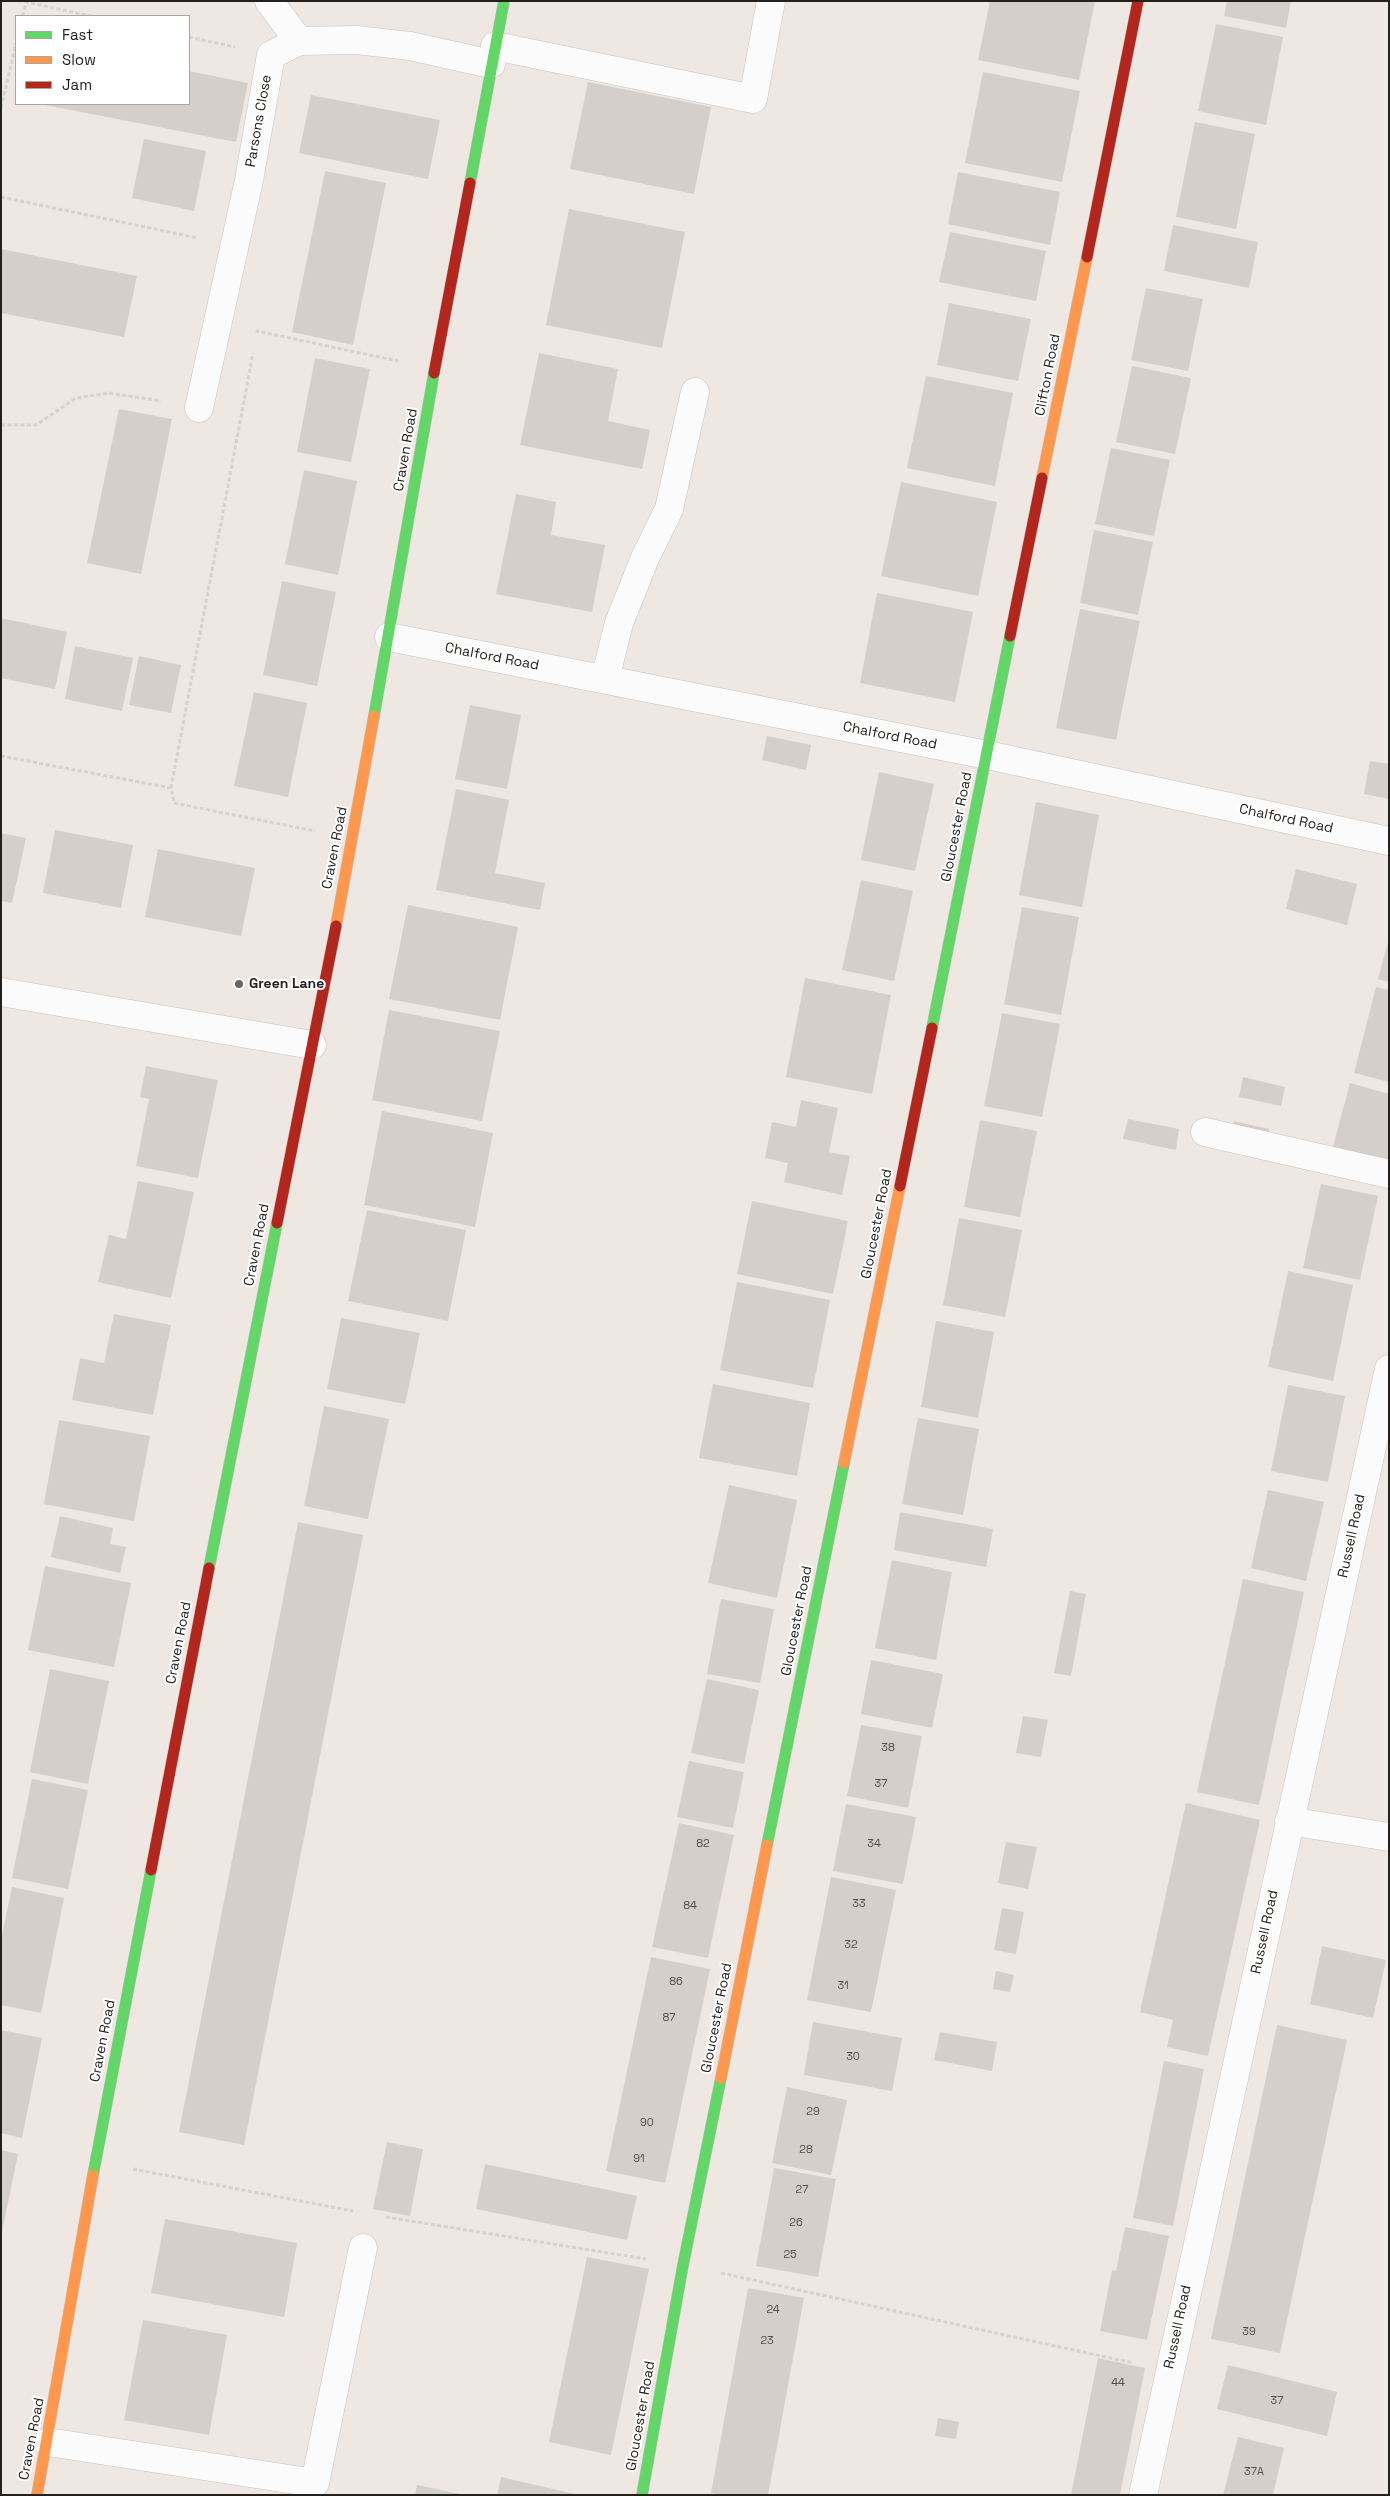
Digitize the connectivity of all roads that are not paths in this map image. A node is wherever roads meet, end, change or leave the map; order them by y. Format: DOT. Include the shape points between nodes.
graph roads {
  1 [pos="269,1"];
  2 [pos="504,1"];
  3 [pos="771,1"];
  4 [pos="1138,1"];
  5 [pos="299,41"];
  6 [pos="493,55"];
  7 [pos="695,392"];
  8 [pos="199,408"];
  9 [pos="389,637"];
  10 [pos="605,680"];
  11 [pos="987,755"];
  12 [pos="1389,841"];
  13 [pos="1,992"];
  14 [pos="312,1045"];
  15 [pos="1205,1132"];
  16 [pos="1389,1174"];
  17 [pos="1389,1369"];
  18 [pos="1289,1820"];
  19 [pos="1389,1838"];
  20 [pos="363,2248"];
  21 [pos="48,2442"];
  22 [pos="37,2495"];
  23 [pos="642,2495"];
  24 [pos="1143,2495"];
  1 -- 5 [label="street"];
  2 -- 6 [label="street, Craven Road"];
  3 -- 6 [label="street, Parsons Close" via="753,99"];
  4 -- 11 [label="street, Clifton Road"];
  5 -- 6 [label="street, Parsons Close" via="365,41"];
  5 -- 8 [label="street, Parsons Close" via="271,55 235,246"];
  6 -- 9 [label="street, Craven Road"];
  7 -- 10 [label="street" via="669,510 644,558 619,623"];
  9 -- 10 [label="street, Chalford Road"];
  9 -- 14 [label="street, Craven Road"];
  10 -- 11 [label="street, Chalford Road"];
  11 -- 12 [label="street, Chalford Road"];
  11 -- 23 [label="street, Gloucester Road" via="683,2265"];
  13 -- 14 [label="street"];
  14 -- 21 [label="street, Craven Road" via="95,2162"];
  15 -- 16 [label="street"];
  17 -- 18 [label="street, Russell Road"];
  18 -- 19 [label="street"];
  18 -- 24 [label="street, Russell Road"];
  20 -- 21 [label="street" via="315,2483"];
  21 -- 22 [label="street, Craven Road"];
}
